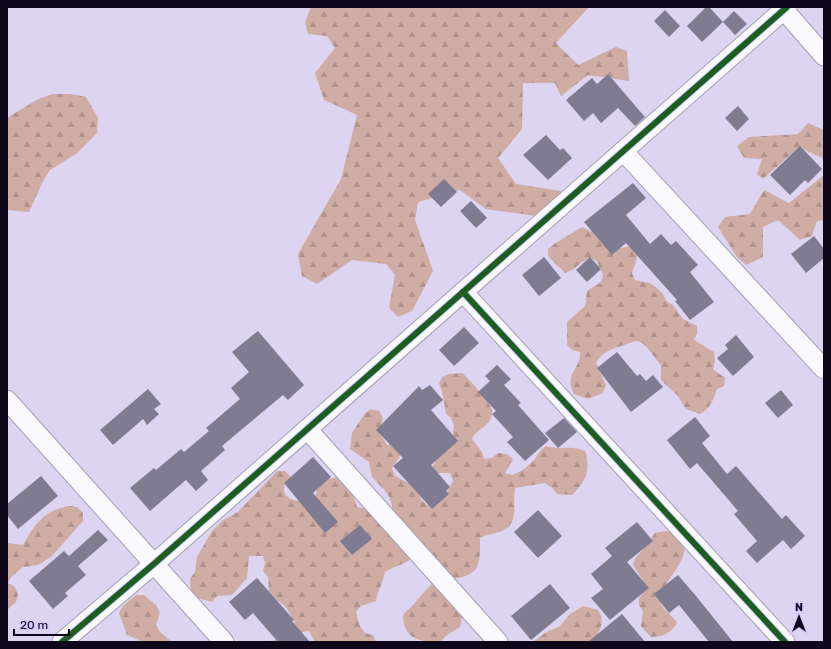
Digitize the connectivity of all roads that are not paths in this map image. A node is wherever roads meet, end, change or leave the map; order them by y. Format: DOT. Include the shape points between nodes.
graph roads {
  1 [pos="785,8"];
  2 [pos="824,56"];
  3 [pos="623,151"];
  4 [pos="463,292"];
  5 [pos="824,369"];
  6 [pos="7,400"];
  7 [pos="307,429"];
  8 [pos="155,563"];
  9 [pos="62,642"];
  10 [pos="224,642"];
  11 [pos="498,642"];
  12 [pos="785,642"];
  1 -- 2 [label="street"];
  1 -- 3 [label="street"];
  3 -- 4 [label="street"];
  3 -- 5 [label="street"];
  4 -- 7 [label="street"];
  4 -- 12 [label="street"];
  6 -- 8 [label="street"];
  7 -- 8 [label="street"];
  7 -- 11 [label="street"];
  8 -- 9 [label="street"];
  8 -- 10 [label="street"];
}
